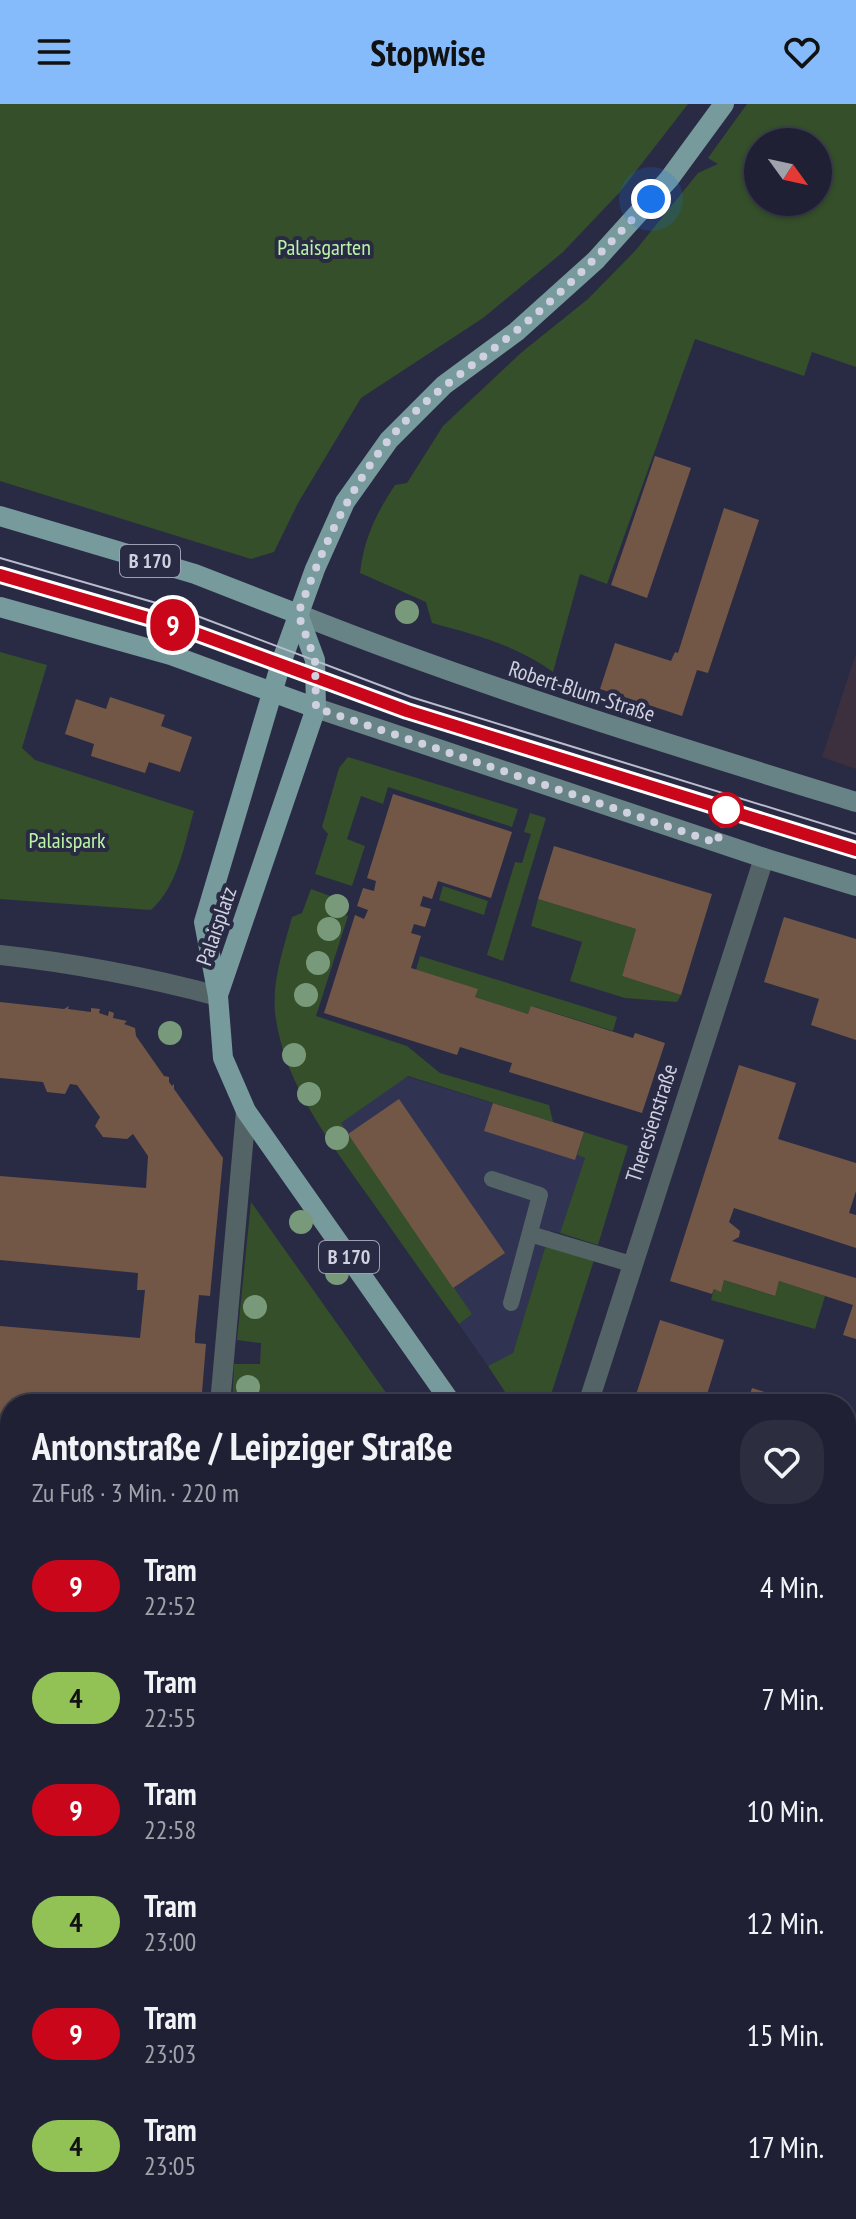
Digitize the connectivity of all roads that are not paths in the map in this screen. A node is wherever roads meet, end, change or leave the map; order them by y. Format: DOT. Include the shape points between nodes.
graph roads {
  1 [pos="724,104"];
  2 [pos="0,516"];
  3 [pos="0,607"];
  4 [pos="298,614"];
  5 [pos="273,690"];
  6 [pos="316,708"];
  7 [pos="856,802"];
  8 [pos="764,858"];
  9 [pos="856,886"];
  10 [pos="0,955"];
  11 [pos="218,996"];
  12 [pos="246,1111"];
  13 [pos="492,1179"];
  14 [pos="530,1234"];
  15 [pos="631,1264"];
  16 [pos="511,1303"];
  17 [pos="221,1394"];
  18 [pos="445,1394"];
  19 [pos="591,1394"];
  1 -- 4 [label="main road" via="669,179 596,260 516,332 444,385 389,440 345,502"];
  2 -- 4 [label="main road, B 170" via="195,574"];
  3 -- 5 [label="main road" via="70,624"];
  4 -- 5 [label="main road, Palaisplatz / B 170"];
  4 -- 6 [label="main road, Palaisplatz / B 170" via="315,660"];
  4 -- 7 [label="main road, Robert-Blum-Straße" via="424,665 575,716"];
  5 -- 6 [label="main road"];
  5 -- 11 [label="main road, Palaisplatz / B 170" via="204,922"];
  6 -- 8 [label="main road"];
  6 -- 11 [label="main road, Palaisplatz / B 170"];
  8 -- 9 [label="main road"];
  8 -- 15 [label="street, Theresienstraße"];
  10 -- 11 [label="street" via="68,962"];
  11 -- 12 [label="main road, B 170" via="223,1058"];
  12 -- 17 [label="street"];
  12 -- 18 [label="main road, B 170"];
  13 -- 14 [label="lane" via="540,1195"];
  14 -- 15 [label="lane"];
  14 -- 16 [label="lane"];
  15 -- 19 [label="street, Theresienstraße"];
}
